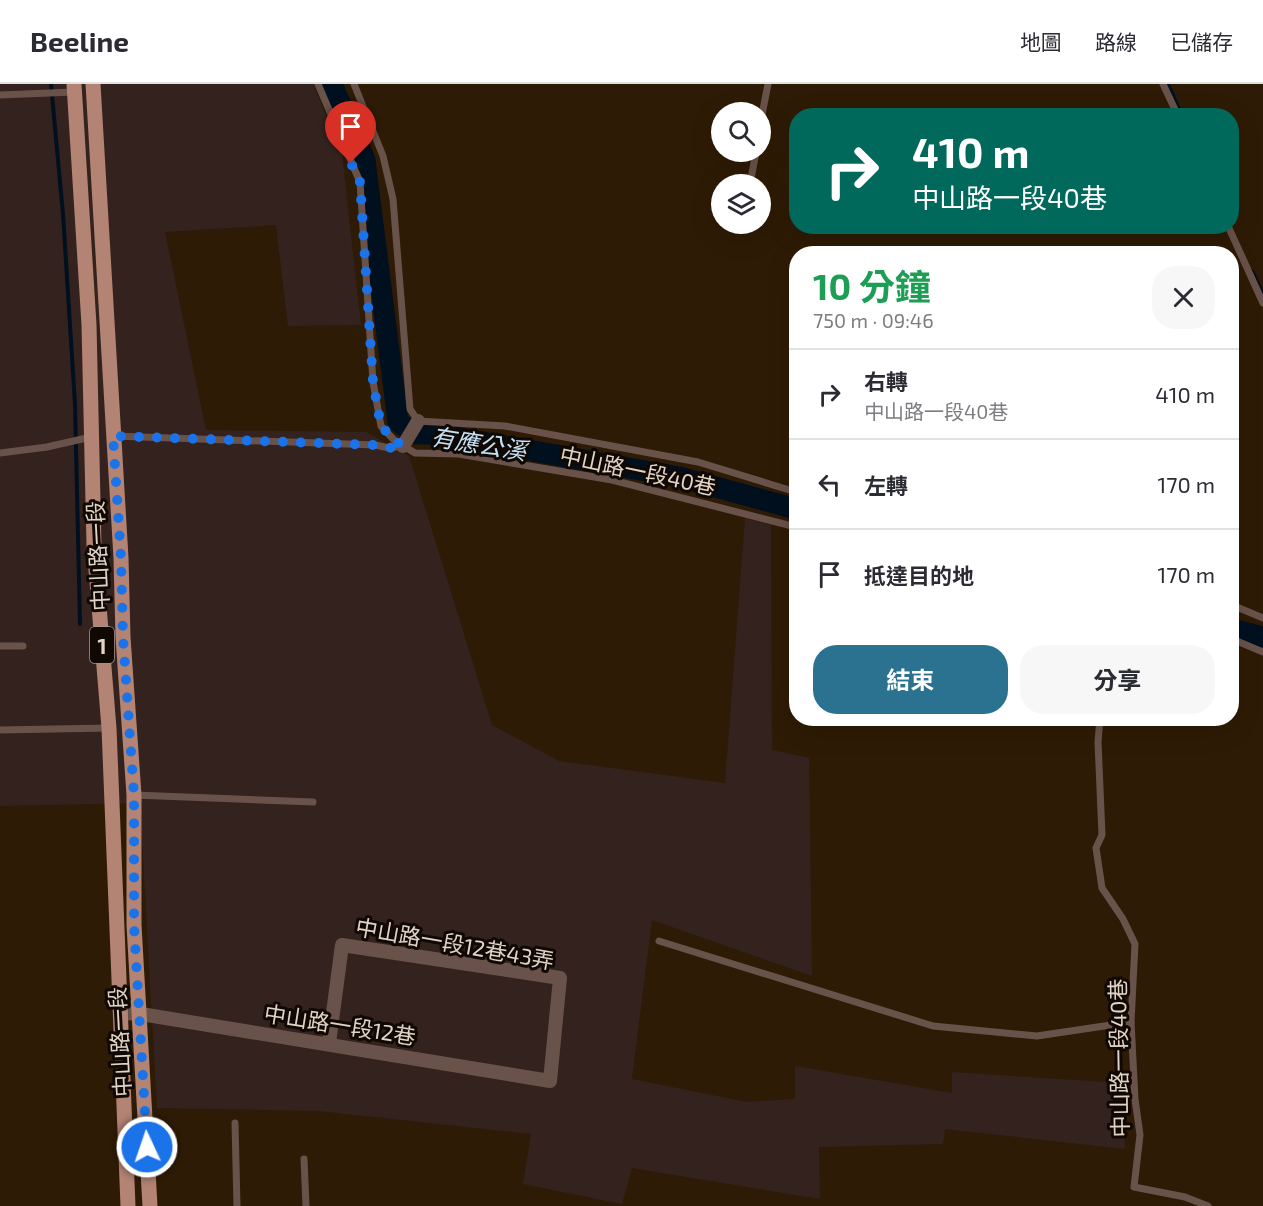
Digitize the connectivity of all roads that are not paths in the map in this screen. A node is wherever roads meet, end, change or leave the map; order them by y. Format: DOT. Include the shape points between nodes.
graph roads {
  1 [pos="93,84"];
  2 [pos="318,84"];
  3 [pos="354,84"];
  4 [pos="768,84"];
  5 [pos="1163,84"];
  6 [pos="74,88"];
  7 [pos="0,94"];
  8 [pos="764,102"];
  9 [pos="1174,108"];
  10 [pos="1239,250"];
  11 [pos="1263,303"];
  12 [pos="418,421"];
  13 [pos="113,436"];
  14 [pos="91,437"];
  15 [pos="403,446"];
  16 [pos="0,453"];
  17 [pos="789,490"];
  18 [pos="789,525"];
  19 [pos="1239,607"];
  20 [pos="1263,618"];
  21 [pos="123,638"];
  22 [pos="102,639"];
  23 [pos="1239,642"];
  24 [pos="0,646"];
  25 [pos="23,646"];
  26 [pos="1263,652"];
  27 [pos="1099,726"];
  28 [pos="109,728"];
  29 [pos="0,730"];
  30 [pos="134,795"];
  31 [pos="313,802"];
  32 [pos="659,941"];
  33 [pos="122,1013"];
  34 [pos="141,1014"];
  35 [pos="1131,1022"];
  36 [pos="329,1043"];
  37 [pos="550,1081"];
  38 [pos="235,1122"];
  39 [pos="304,1160"];
  40 [pos="128,1206"];
  41 [pos="150,1206"];
  42 [pos="237,1206"];
  43 [pos="306,1206"];
  44 [pos="1208,1206"];
  1 -- 13 [label="main road, 中山路一段 / 1"];
  2 -- 15 [label="lane" via="360,182 373,382 381,426"];
  3 -- 12 [label="lane" via="383,156 393,199 410,409"];
  4 -- 8 [label="lane"];
  5 -- 9 [label="lane"];
  6 -- 7 [label="lane"];
  6 -- 14 [label="main road, 中山路一段 / 1"];
  10 -- 11 [label="lane"];
  12 -- 15 [label="street"];
  12 -- 17 [label="lane, 中山路一段40巷" via="505,426 698,462"];
  13 -- 15 [label="lane, 中山路一段40巷"];
  13 -- 21 [label="main road, 中山路一段 / 1"];
  14 -- 16 [label="lane"];
  14 -- 22 [label="main road, 中山路一段 / 1"];
  15 -- 18 [label="lane, 中山路一段40巷" via="415,453 459,454 612,480"];
  19 -- 20 [label="lane"];
  21 -- 22 [label="main road"];
  21 -- 30 [label="main road, 中山路一段 / 1"];
  22 -- 28 [label="main road, 中山路一段 / 1"];
  23 -- 26 [label="lane"];
  24 -- 25 [label="lane"];
  27 -- 35 [label="lane, 中山路一段40巷" via="1102,835 1096,848 1102,888 1135,944"];
  28 -- 29 [label="lane"];
  28 -- 33 [label="main road, 中山路一段 / 1"];
  30 -- 31 [label="lane"];
  30 -- 34 [label="main road, 中山路一段 / 1" via="134,925"];
  32 -- 35 [label="lane" via="933,1026 1037,1036"];
  33 -- 34 [label="street, 中山路一段12巷"];
  33 -- 40 [label="main road, 中山路一段 / 1"];
  34 -- 36 [label="street, 中山路一段12巷"];
  34 -- 41 [label="main road, 中山路一段 / 1"];
  35 -- 44 [label="lane, 中山路一段40巷" via="1140,1135 1134,1187"];
  36 -- 37 [label="street, 中山路一段12巷"];
  36 -- 37 [label="street, 中山路一段12巷43弄" via="342,945 560,978"];
  38 -- 42 [label="lane"];
  39 -- 43 [label="lane"];
}
